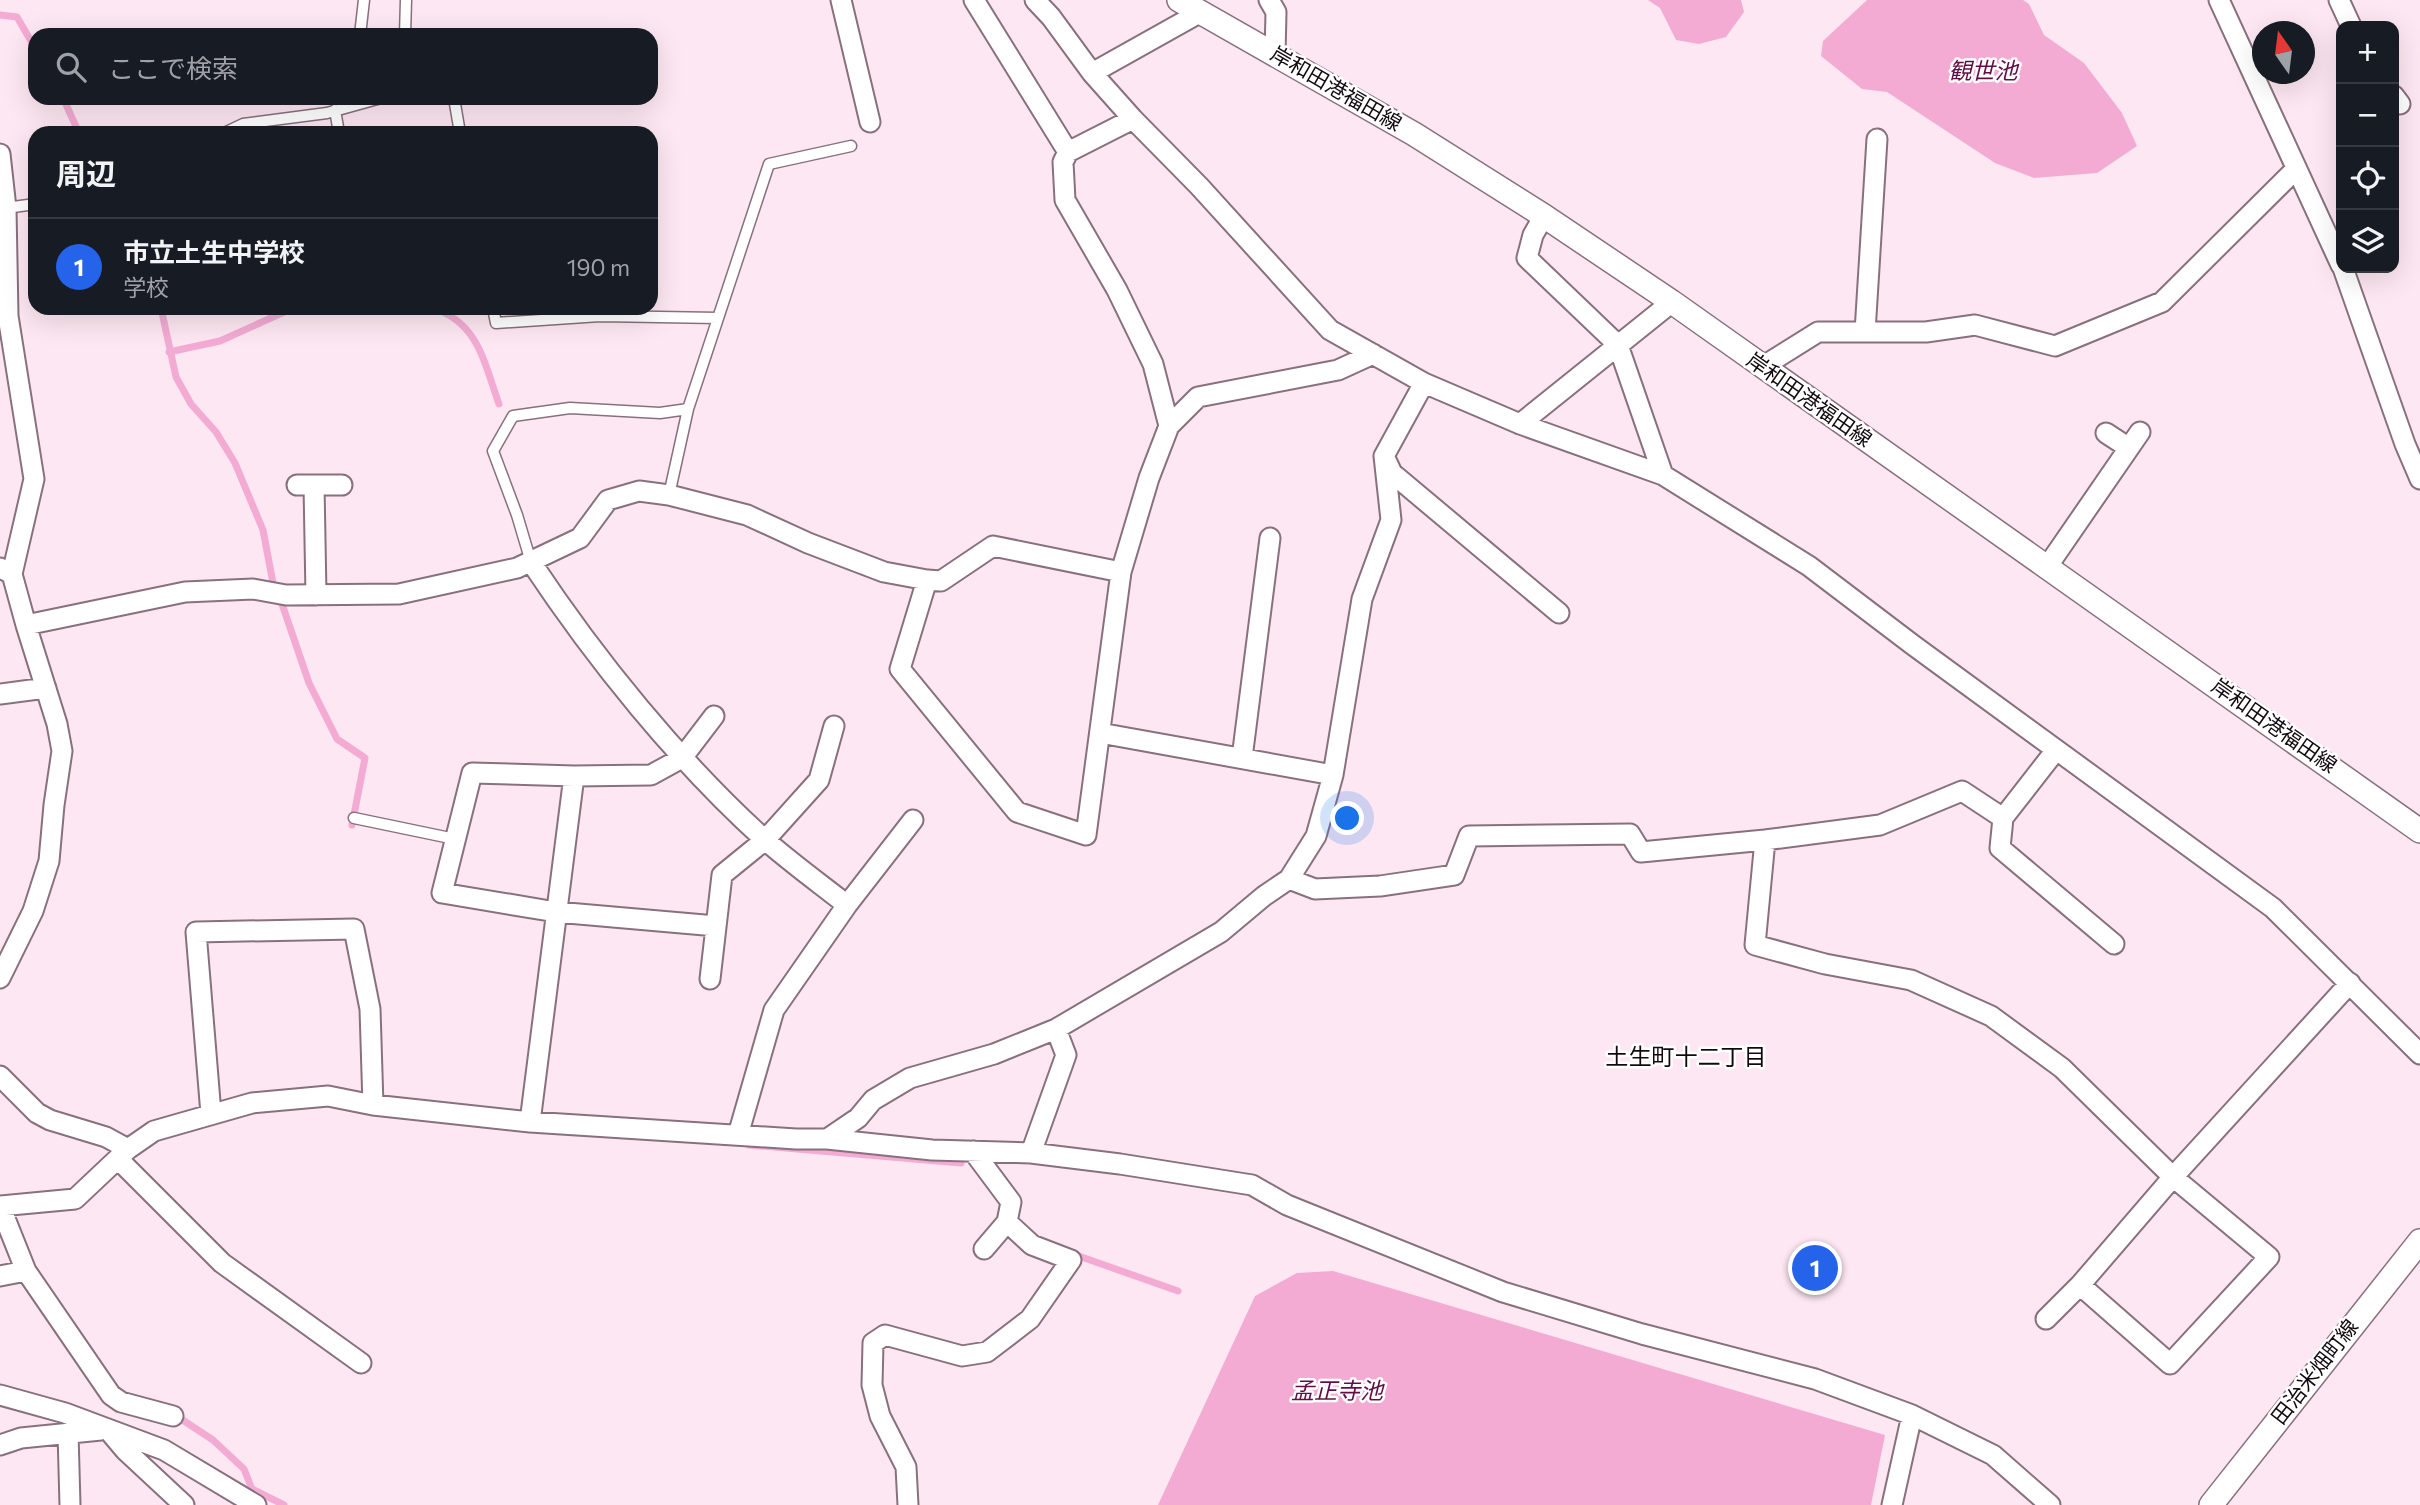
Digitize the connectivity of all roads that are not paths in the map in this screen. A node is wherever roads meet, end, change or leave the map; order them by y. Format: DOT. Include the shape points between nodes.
graph roads {
  1 [pos="363,0"];
  2 [pos="406,0"];
  3 [pos="841,0"];
  4 [pos="974,0"];
  5 [pos="1035,0"];
  6 [pos="1180,0"];
  7 [pos="1269,0"];
  8 [pos="2219,0"];
  9 [pos="2339,0"];
  10 [pos="1201,12"];
  11 [pos="2349,21"];
  12 [pos="361,28"];
  13 [pos="405,28"];
  14 [pos="1275,55"];
  15 [pos="1092,73"];
  16 [pos="347,105"];
  17 [pos="455,105"];
  18 [pos="335,110"];
  19 [pos="1133,119"];
  20 [pos="870,122"];
  21 [pos="239,126"];
  22 [pos="338,126"];
  23 [pos="459,126"];
  24 [pos="1877,139"];
  25 [pos="852,146"];
  26 [pos="1069,152"];
  27 [pos="0,154"];
  28 [pos="2296,169"];
  29 [pos="28,205"];
  30 [pos="6,208"];
  31 [pos="1544,216"];
  32 [pos="2336,253"];
  33 [pos="2345,273"];
  34 [pos="1672,302"];
  35 [pos="494,315"];
  36 [pos="718,318"];
  37 [pos="1865,332"];
  38 [pos="1618,345"];
  39 [pos="1373,354"];
  40 [pos="1762,367"];
  41 [pos="1424,383"];
  42 [pos="688,409"];
  43 [pos="1520,424"];
  44 [pos="1169,426"];
  45 [pos="2106,433"];
  46 [pos="2413,440"];
  47 [pos="1384,456"];
  48 [pos="1663,475"];
  49 [pos="2420,479"];
  50 [pos="342,485"];
  51 [pos="669,495"];
  52 [pos="1270,538"];
  53 [pos="531,562"];
  54 [pos="2047,567"];
  55 [pos="6,571"];
  56 [pos="1121,572"];
  57 [pos="927,580"];
  58 [pos="316,595"];
  59 [pos="1559,612"];
  60 [pos="26,625"];
  61 [pos="46,688"];
  62 [pos="0,694"];
  63 [pos="714,716"];
  64 [pos="834,726"];
  65 [pos="1100,733"];
  66 [pos="2056,750"];
  67 [pos="681,758"];
  68 [pos="1242,758"];
  69 [pos="1333,775"];
  70 [pos="574,776"];
  71 [pos="2003,817"];
  72 [pos="354,818"];
  73 [pos="913,820"];
  74 [pos="2420,831"];
  75 [pos="455,839"];
  76 [pos="765,840"];
  77 [pos="1765,840"];
  78 [pos="1289,879"];
  79 [pos="847,905"];
  80 [pos="556,912"];
  81 [pos="716,926"];
  82 [pos="2114,944"];
  83 [pos="0,978"];
  84 [pos="710,979"];
  85 [pos="2350,983"];
  86 [pos="1056,1029"];
  87 [pos="2420,1054"];
  88 [pos="0,1076"];
  89 [pos="373,1105"];
  90 [pos="211,1114"];
  91 [pos="530,1122"];
  92 [pos="738,1135"];
  93 [pos="827,1139"];
  94 [pos="973,1152"];
  95 [pos="1031,1153"];
  96 [pos="123,1154"];
  97 [pos="2173,1177"];
  98 [pos="0,1206"];
  99 [pos="1007,1222"];
  100 [pos="2420,1241"];
  101 [pos="984,1249"];
  102 [pos="26,1271"];
  103 [pos="0,1276"];
  104 [pos="2080,1285"];
  105 [pos="2046,1319"];
  106 [pos="361,1363"];
  107 [pos="0,1395"];
  108 [pos="121,1402"];
  109 [pos="1912,1415"];
  110 [pos="173,1416"];
  111 [pos="109,1430"];
  112 [pos="68,1433"];
  113 [pos="0,1445"];
  114 [pos="70,1505"];
  115 [pos="184,1505"];
  116 [pos="256,1505"];
  117 [pos="908,1505"];
  118 [pos="1892,1505"];
  119 [pos="2050,1505"];
  120 [pos="2211,1505"];
  1 -- 12 [label="lane"];
  2 -- 13 [label="lane"];
  3 -- 20 [label="street"];
  4 -- 26 [label="street"];
  5 -- 15 [label="street"];
  6 -- 10 [label="street, 岸和田港福田線"];
  7 -- 14 [label="street" via="1276,12"];
  8 -- 28 [label="street"];
  9 -- 11 [label="street"];
  10 -- 14 [label="street, 岸和田港福田線"];
  10 -- 15 [label="street"];
  14 -- 31 [label="street, 岸和田港福田線" via="1414,134"];
  15 -- 19 [label="street"];
  16 -- 18 [label="lane"];
  17 -- 23 [label="lane"];
  18 -- 21 [label="lane"];
  18 -- 22 [label="lane"];
  19 -- 26 [label="street"];
  19 -- 39 [label="street" via="1330,330"];
  24 -- 37 [label="street"];
  25 -- 36 [label="lane" via="769,164"];
  26 -- 44 [label="street" via="1063,162 1065,200 1153,364"];
  27 -- 30 [label="street"];
  28 -- 32 [label="street"];
  28 -- 37 [label="street" via="2162,302 2054,346 1975,325 1926,332"];
  29 -- 30 [label="lane"];
  30 -- 55 [label="street" via="8,316 34,479"];
  31 -- 34 [label="street, 岸和田港福田線"];
  31 -- 38 [label="street" via="1527,258"];
  33 -- 46 [label="street"];
  34 -- 38 [label="street"];
  34 -- 40 [label="street, 岸和田港福田線"];
  35 -- 36 [label="lane" via="496,323 600,316"];
  36 -- 42 [label="lane"];
  37 -- 40 [label="street" via="1818,332"];
  38 -- 43 [label="street"];
  38 -- 48 [label="street"];
  39 -- 41 [label="street"];
  39 -- 44 [label="street" via="1338,370 1198,397"];
  40 -- 54 [label="street, 岸和田港福田線"];
  41 -- 43 [label="street"];
  41 -- 47 [label="street"];
  42 -- 51 [label="lane"];
  42 -- 53 [label="lane" via="660,413 570,408 513,416 494,451"];
  43 -- 48 [label="street"];
  44 -- 56 [label="street"];
  45 -- 54 [label="street" via="2134,440"];
  46 -- 49 [label="street"];
  47 -- 59 [label="street" via="1392,473"];
  47 -- 69 [label="street" via="1391,520 1362,599"];
  48 -- 66 [label="street" via="1809,566"];
  50 -- 58 [label="street" via="305,485"];
  51 -- 53 [label="street" via="639,491 608,500 580,538"];
  51 -- 57 [label="street" via="747,515 884,572"];
  52 -- 68 [label="street"];
  53 -- 58 [label="street" via="398,594"];
  53 -- 67 [label="street" via="563,610"];
  54 -- 74 [label="street, 岸和田港福田線"];
  55 -- 60 [label="street"];
  56 -- 57 [label="street" via="993,546 941,582"];
  56 -- 65 [label="street"];
  57 -- 65 [label="street" via="900,669 1017,812 1086,835"];
  58 -- 60 [label="street" via="253,589 185,592"];
  60 -- 61 [label="street"];
  61 -- 62 [label="street"];
  61 -- 83 [label="street" via="62,751 49,861 33,911"];
  63 -- 67 [label="street"];
  64 -- 76 [label="street" via="819,780"];
  65 -- 68 [label="street"];
  66 -- 71 [label="street"];
  66 -- 85 [label="street" via="2273,908"];
  67 -- 70 [label="street" via="651,775"];
  67 -- 76 [label="street"];
  68 -- 69 [label="street"];
  69 -- 78 [label="street" via="1316,836"];
  70 -- 75 [label="street" via="472,773"];
  70 -- 80 [label="street"];
  71 -- 77 [label="street" via="1962,791 1880,825"];
  71 -- 82 [label="street" via="2000,848"];
  72 -- 75 [label="lane"];
  73 -- 79 [label="street"];
  75 -- 80 [label="street" via="442,893"];
  76 -- 79 [label="street"];
  76 -- 81 [label="street" via="723,875"];
  77 -- 78 [label="street" via="1640,852 1630,834 1469,836 1454,875 1380,886 1315,889"];
  77 -- 97 [label="street" via="1755,946 1911,980 1991,1016 2062,1068"];
  78 -- 86 [label="street" via="1221,932"];
  79 -- 92 [label="street" via="774,1010"];
  80 -- 81 [label="street"];
  80 -- 91 [label="street"];
  81 -- 84 [label="street"];
  85 -- 87 [label="street"];
  85 -- 97 [label="street"];
  86 -- 93 [label="street" via="994,1054 910,1078 873,1100 858,1118"];
  86 -- 95 [label="street" via="1066,1055"];
  88 -- 96 [label="street" via="37,1113 106,1137"];
  89 -- 90 [label="street" via="328,1096 252,1102"];
  89 -- 90 [label="street" via="370,1009 354,929 196,932"];
  89 -- 91 [label="street"];
  90 -- 96 [label="street" via="154,1131"];
  91 -- 92 [label="street"];
  92 -- 93 [label="street"];
  93 -- 94 [label="street"];
  94 -- 95 [label="street"];
  94 -- 99 [label="street" via="1011,1202"];
  95 -- 109 [label="street" via="1252,1185 1287,1205 1503,1292 1815,1379"];
  96 -- 98 [label="street" via="75,1199"];
  96 -- 106 [label="street" via="222,1263"];
  97 -- 104 [label="street"];
  97 -- 104 [label="street" via="2269,1257 2169,1364"];
  98 -- 102 [label="street"];
  99 -- 101 [label="street"];
  99 -- 117 [label="street" via="1032,1245 1071,1260 1030,1319 987,1352 962,1356 885,1335 873,1343 872,1385 880,1416 906,1467"];
  100 -- 120 [label="street, 田治米畑町線"];
  102 -- 103 [label="street"];
  102 -- 108 [label="street" via="111,1395"];
  104 -- 105 [label="street"];
  107 -- 111 [label="street"];
  108 -- 110 [label="street"];
  108 -- 111 [label="street"];
  109 -- 118 [label="street"];
  109 -- 119 [label="street" via="1993,1455"];
  111 -- 112 [label="street"];
  111 -- 115 [label="street"];
  111 -- 116 [label="street" via="164,1450"];
  112 -- 113 [label="street"];
  112 -- 114 [label="street"];
}
